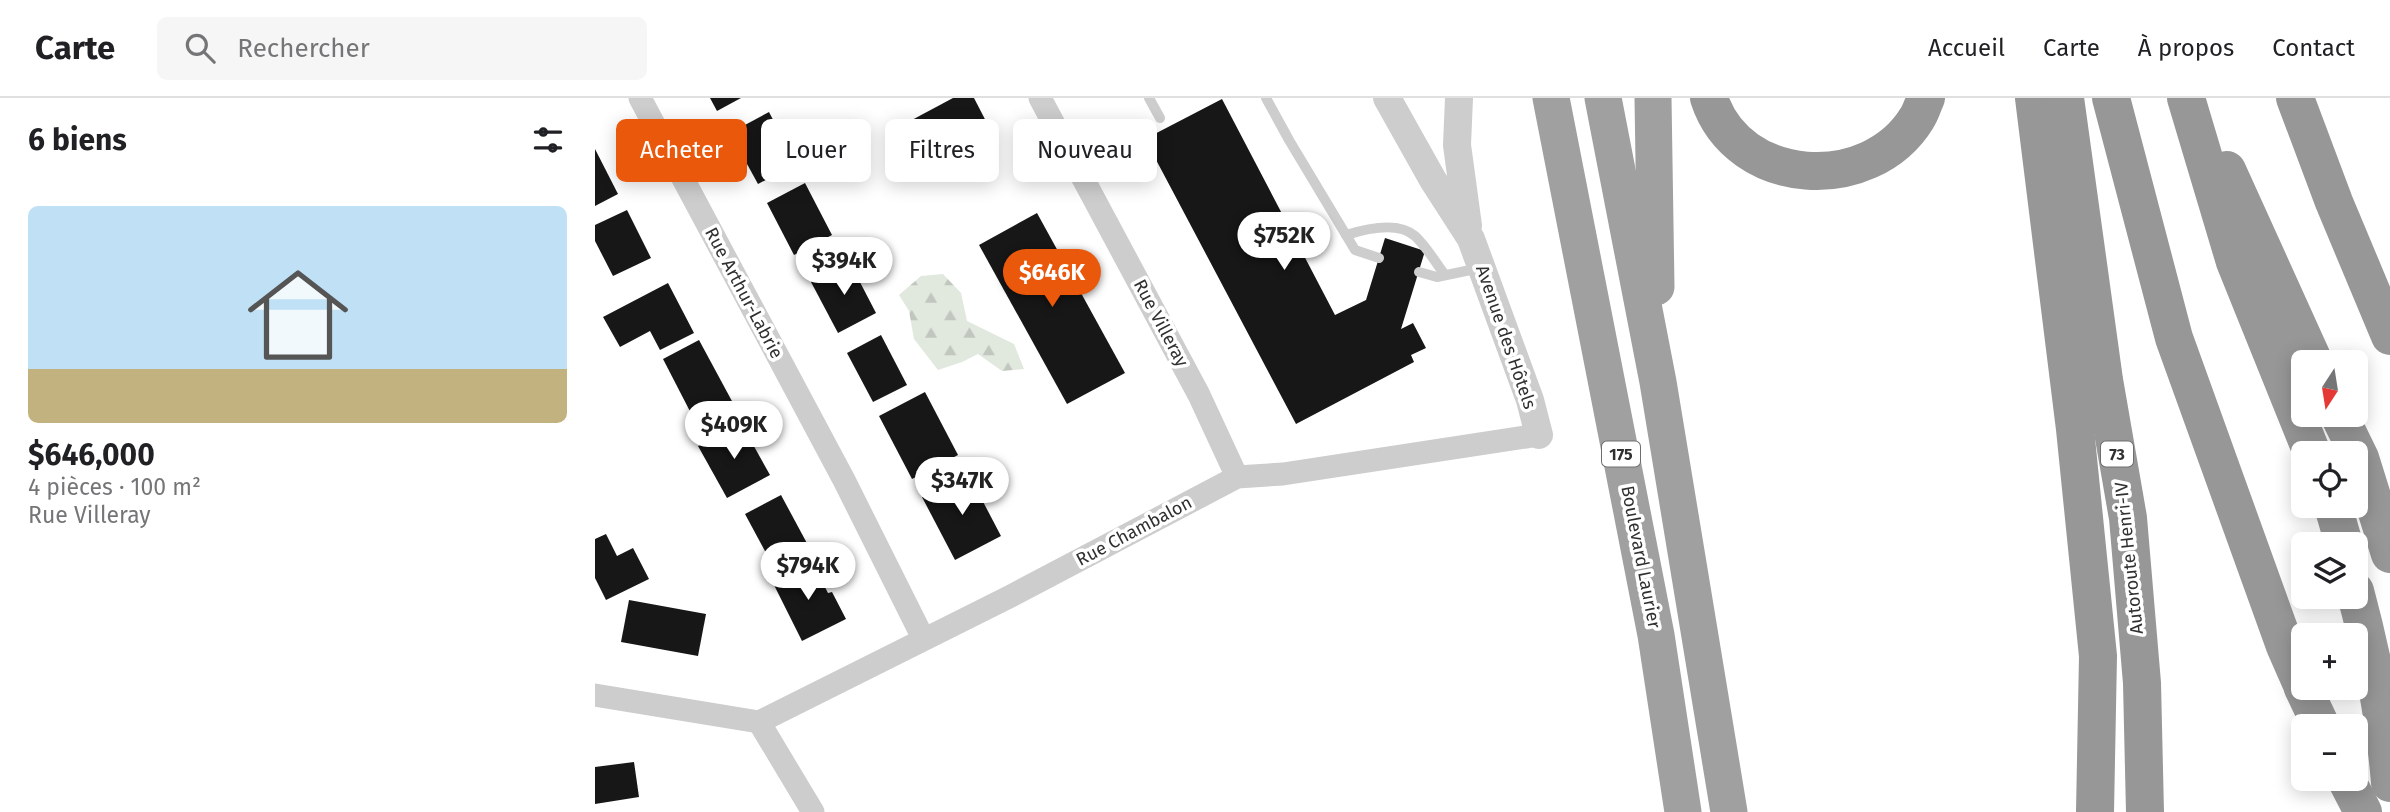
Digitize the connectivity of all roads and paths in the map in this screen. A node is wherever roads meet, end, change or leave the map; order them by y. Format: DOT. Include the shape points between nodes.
graph roads {
  1 [pos="640,98"];
  2 [pos="1040,98"];
  3 [pos="1149,98"];
  4 [pos="1266,98"];
  5 [pos="1387,98"];
  6 [pos="1459,98"];
  7 [pos="1551,98"];
  8 [pos="1603,98"];
  9 [pos="1653,98"];
  10 [pos="1709,98"];
  11 [pos="1926,98"];
  12 [pos="2034,98"];
  13 [pos="2065,98"];
  14 [pos="2111,98"];
  15 [pos="2188,98"];
  16 [pos="2295,98"];
  17 [pos="1160,118"];
  18 [pos="1346,235"];
  19 [pos="1471,239"];
  20 [pos="1379,258"];
  21 [pos="1483,268"];
  22 [pos="1419,272"];
  23 [pos="1445,275"];
  24 [pos="2390,336"];
  25 [pos="2309,350"];
  26 [pos="1658,382"];
  27 [pos="2345,427"];
  28 [pos="1539,435"];
  29 [pos="2307,441"];
  30 [pos="1237,477"];
  31 [pos="2386,543"];
  32 [pos="2360,609"];
  33 [pos="923,638"];
  34 [pos="2291,660"];
  35 [pos="595,695"];
  36 [pos="759,722"];
  37 [pos="2390,783"];
  38 [pos="2352,791"];
  39 [pos="813,812"];
  40 [pos="1683,812"];
  41 [pos="1729,812"];
  42 [pos="2095,812"];
  43 [pos="2145,812"];
  44 [pos="2363,812"];
  1 -- 33 [label="street, Rue Arthur-Labrie"];
  2 -- 30 [label="street, Rue Villeray" via="1199,394"];
  3 -- 17 [label="lane"];
  4 -- 18 [label="lane"];
  5 -- 19 [label="street, Avenue des Hôtels"];
  6 -- 19 [label="street, Avenue des Hôtels" via="1457,145"];
  7 -- 40 [label="highway, Boulevard Laurier / 175" via="1656,635"];
  8 -- 26 [label="highway"];
  9 -- 26 [label="highway"];
  10 -- 11 [label="highway" via="1728,132 1754,156 1786,169 1811,172 1851,166 1876,155 1897,141 1917,118"];
  12 -- 42 [label="highway" via="2098,656"];
  13 -- 43 [label="highway, Autoroute Henri-IV / 73" via="2128,518"];
  14 -- 34 [label="highway" via="2174,338"];
  15 -- 25 [label="highway" via="2240,195"];
  15 -- 29 [label="highway" via="2235,262"];
  16 -- 24 [label="highway"];
  18 -- 20 [label="lane" via="1355,250"];
  18 -- 23 [label="lane" via="1369,228 1414,234"];
  19 -- 21 [label="street, Avenue des Hôtels"];
  21 -- 23 [label="lane"];
  21 -- 28 [label="street, Avenue des Hôtels"];
  22 -- 23 [label="lane"];
  26 -- 41 [label="highway"];
  27 -- 31 [label="highway" via="2360,458"];
  28 -- 30 [label="street, Rue Chambalon"];
  30 -- 33 [label="street, Rue Chambalon"];
  32 -- 37 [label="highway" via="2387,741"];
  33 -- 36 [label="street, Rue Chambalon"];
  35 -- 36 [label="street"];
  36 -- 39 [label="street"];
  38 -- 44 [label="highway"];
}
